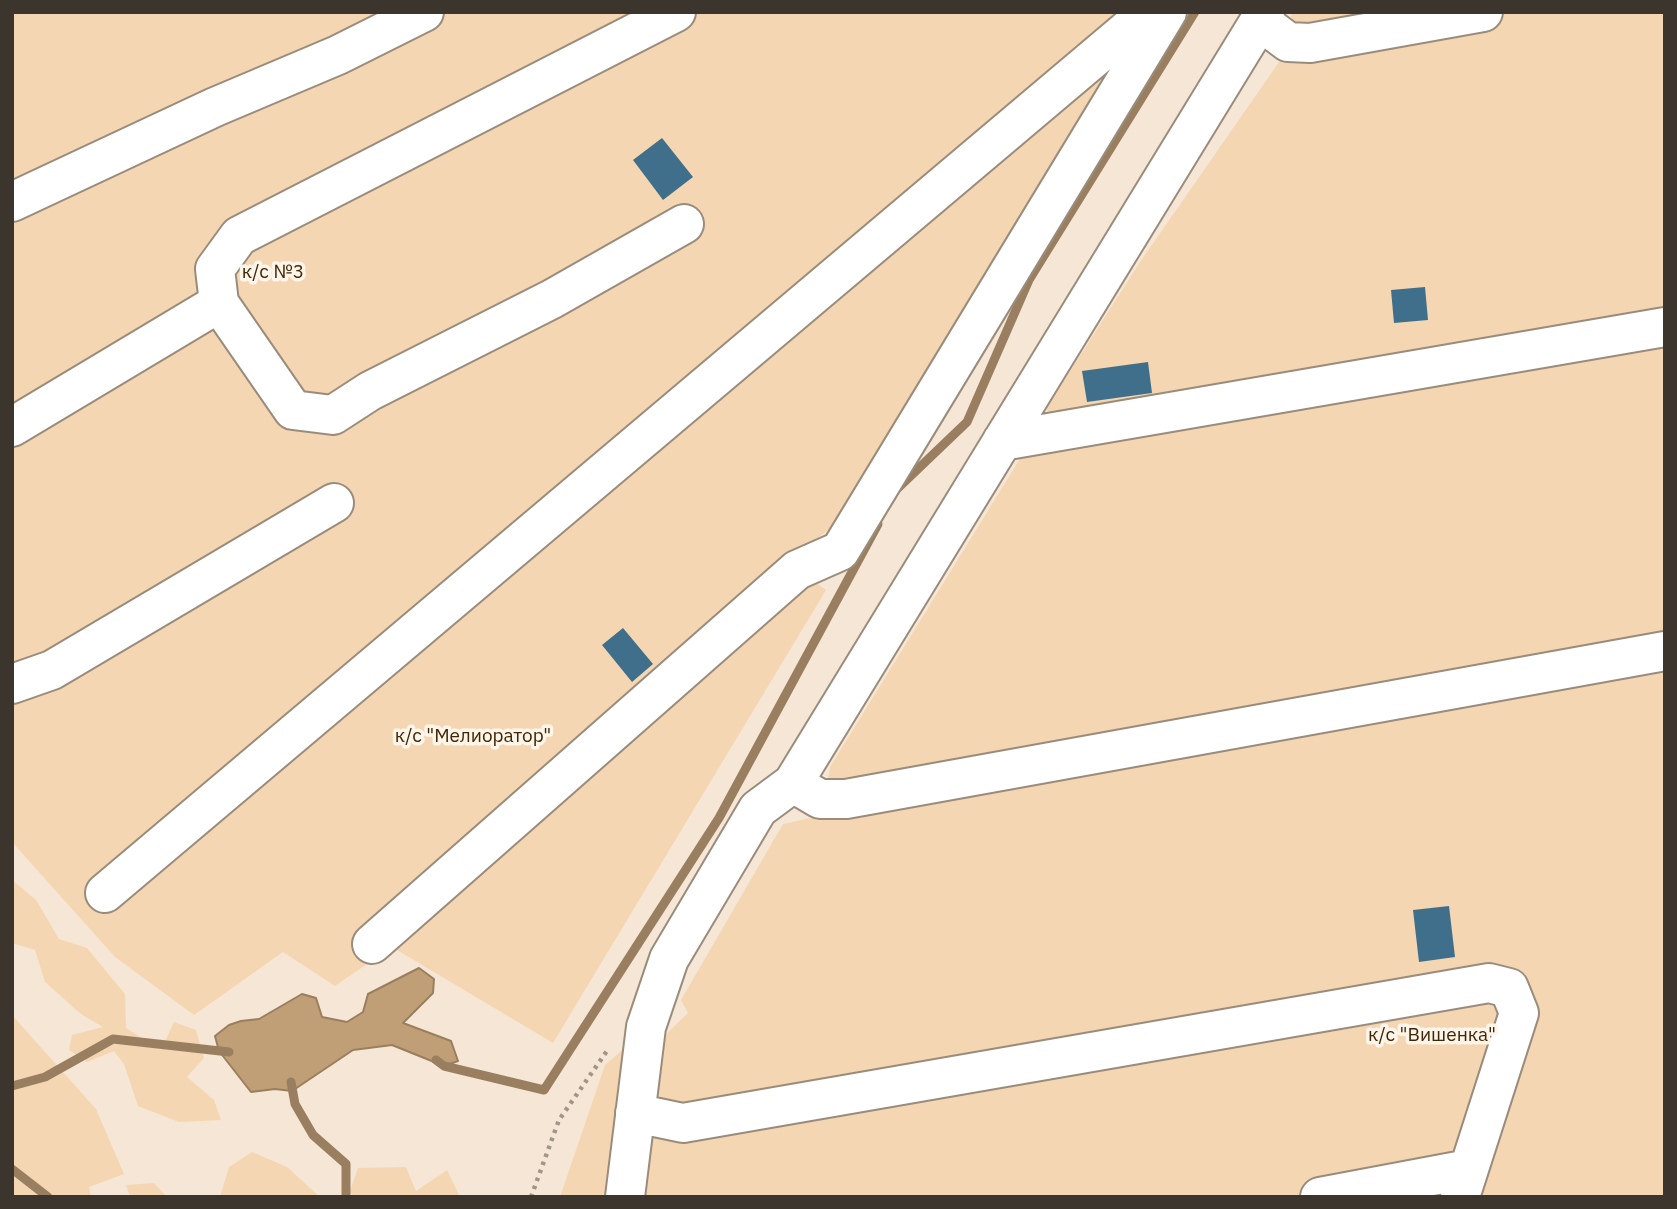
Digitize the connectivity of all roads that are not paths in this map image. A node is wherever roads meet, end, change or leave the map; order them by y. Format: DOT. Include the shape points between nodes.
graph roads {
  1 [pos="424,12"];
  2 [pos="676,12"];
  3 [pos="1165,12"];
  4 [pos="1483,12"];
  5 [pos="1262,17"];
  6 [pos="12,202"];
  7 [pos="684,224"];
  8 [pos="219,303"];
  9 [pos="1665,327"];
  10 [pos="12,427"];
  11 [pos="1002,441"];
  12 [pos="334,503"];
  13 [pos="1665,651"];
  14 [pos="12,684"];
  15 [pos="793,783"];
  16 [pos="105,893"];
  17 [pos="372,944"];
  18 [pos="635,1113"];
  19 [pos="1465,1183"];
  20 [pos="625,1197"];
  21 [pos="1320,1197"];
  1 -- 6 [label="lane"];
  2 -- 8 [label="lane" via="239,236 215,269"];
  3 -- 16 [label="lane" via="1139,19"];
  3 -- 17 [label="lane" via="840,551 797,570"];
  4 -- 5 [label="lane" via="1310,43 1288,42"];
  5 -- 11 [label="lane"];
  7 -- 8 [label="lane" via="333,415 293,410"];
  8 -- 10 [label="lane"];
  9 -- 11 [label="lane"];
  11 -- 15 [label="lane"];
  12 -- 14 [label="lane" via="52,670"];
  13 -- 15 [label="lane" via="846,799 820,799"];
  15 -- 18 [label="lane" via="758,808 669,959 646,1027"];
  18 -- 19 [label="lane" via="683,1123 1489,983 1510,988 1519,1013"];
  18 -- 20 [label="lane"];
  19 -- 21 [label="lane"];
}
